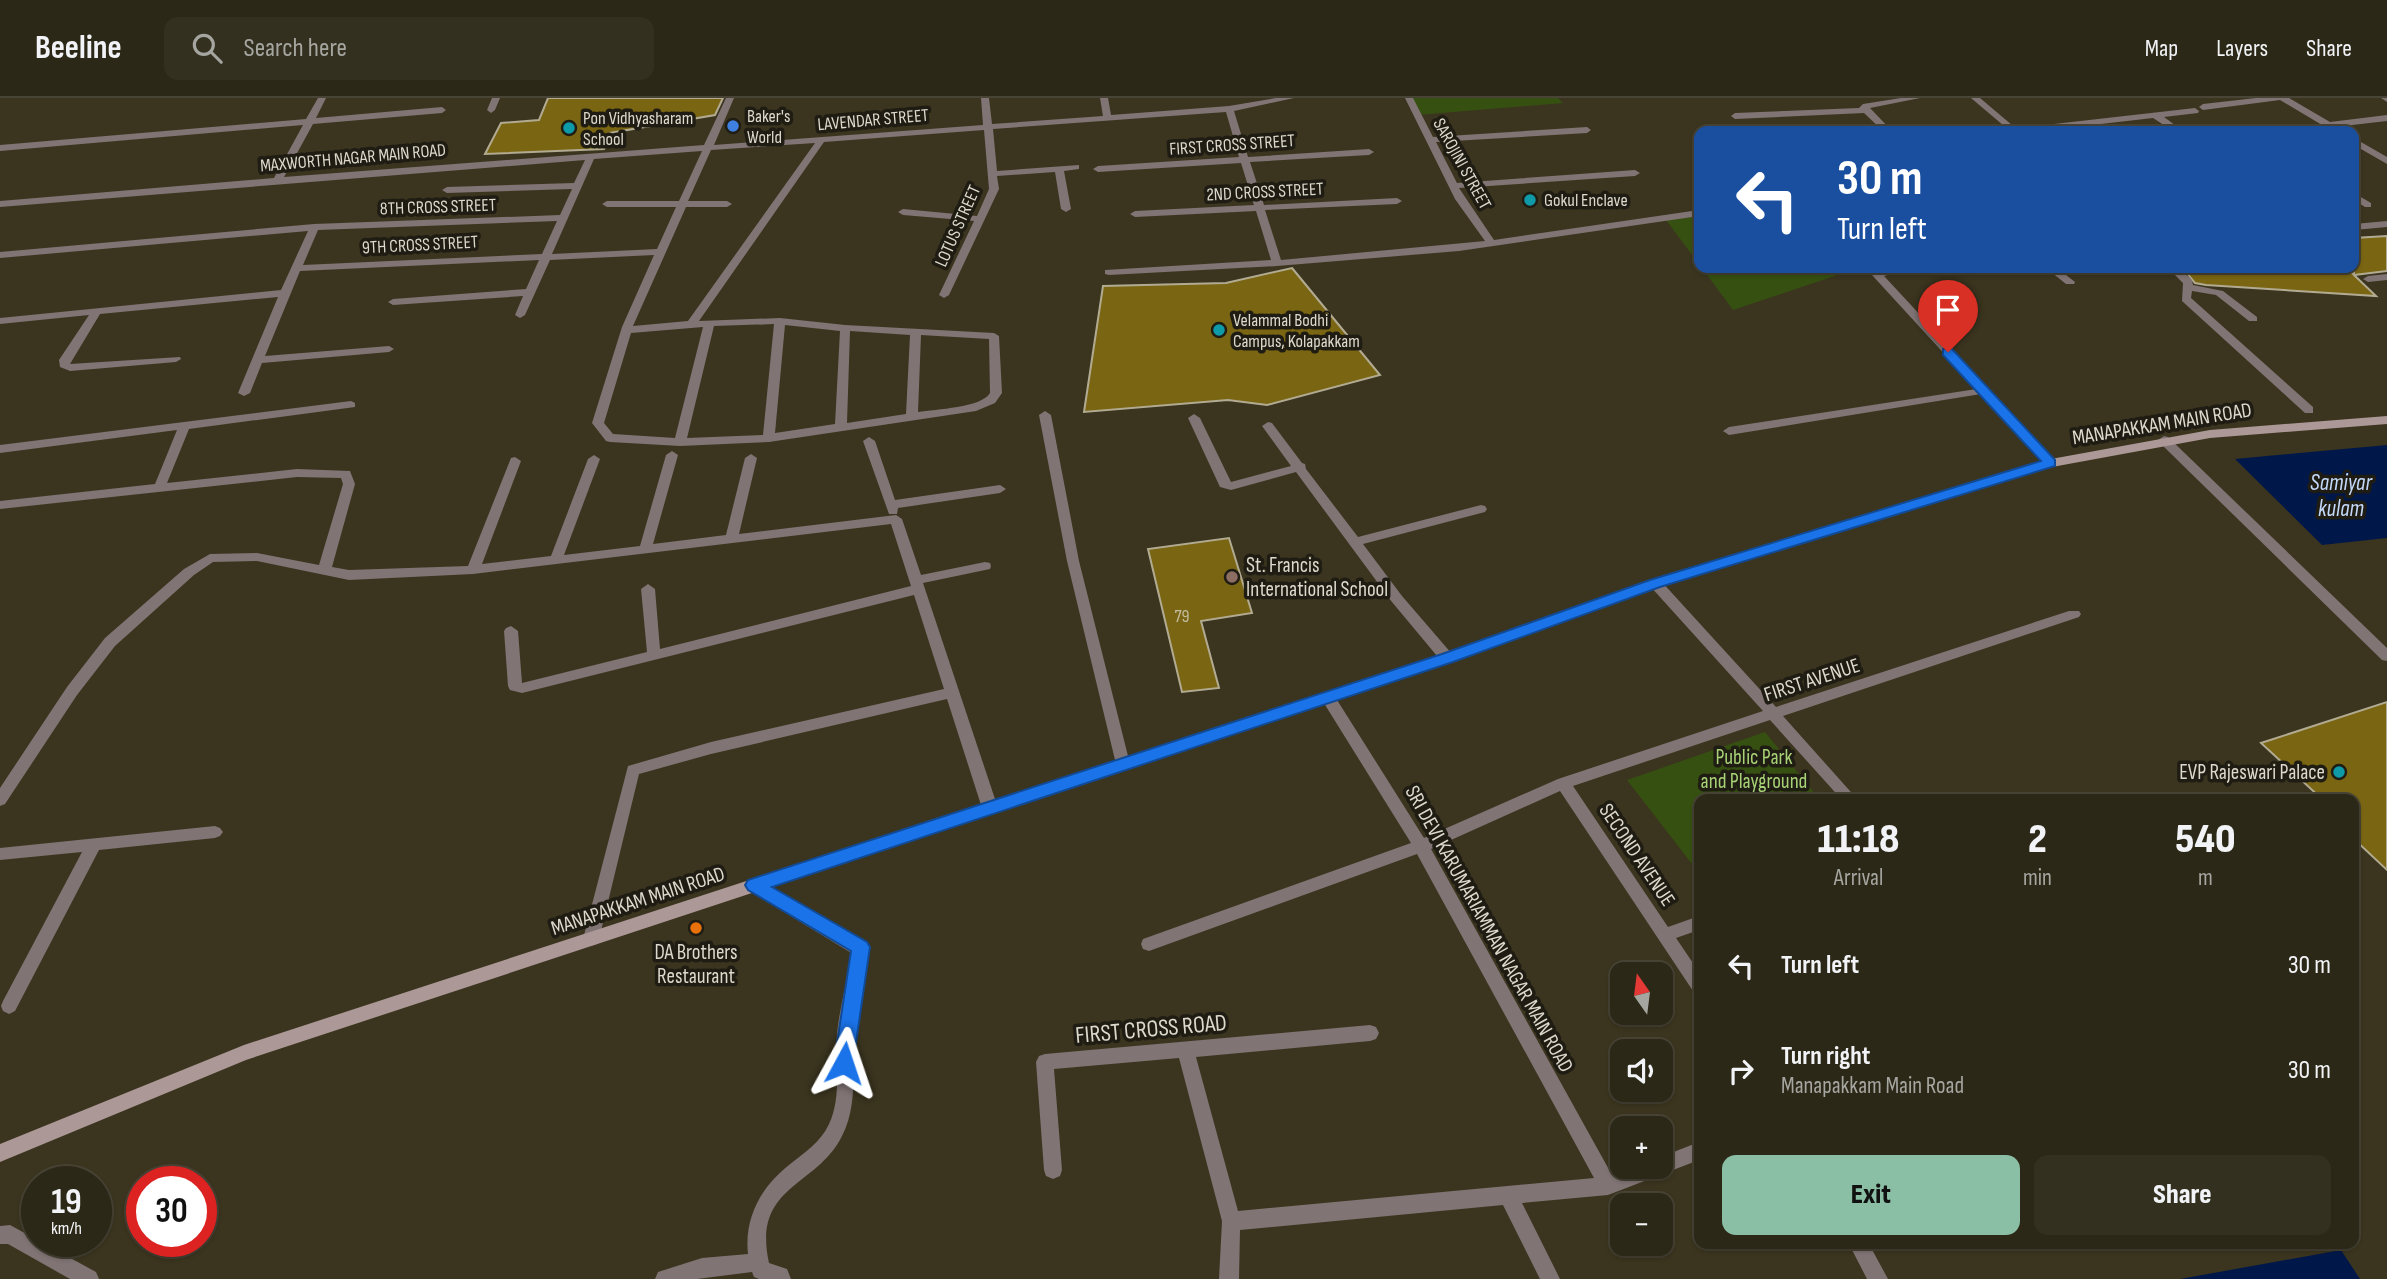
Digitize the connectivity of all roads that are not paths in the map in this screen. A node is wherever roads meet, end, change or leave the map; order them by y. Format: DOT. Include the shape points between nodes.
graph roads {
  1 [pos="322,98"];
  2 [pos="496,98"];
  3 [pos="730,98"];
  4 [pos="985,98"];
  5 [pos="1104,98"];
  6 [pos="1207,98"];
  7 [pos="1290,98"];
  8 [pos="1409,98"];
  9 [pos="1916,98"];
  10 [pos="1975,98"];
  11 [pos="2281,98"];
  12 [pos="1229,108"];
  13 [pos="1210,109"];
  14 [pos="442,110"];
  15 [pos="491,110"];
  16 [pos="1864,110"];
  17 [pos="2155,115"];
  18 [pos="1107,116"];
  19 [pos="1735,116"];
  20 [pos="2387,118"];
  21 [pos="310,122"];
  22 [pos="2329,125"];
  23 [pos="1882,126"];
  24 [pos="2011,126"];
  25 [pos="2060,126"];
  26 [pos="2172,126"];
  27 [pos="2323,126"];
  28 [pos="988,127"];
  29 [pos="1587,130"];
  30 [pos="821,140"];
  31 [pos="1430,140"];
  32 [pos="2359,144"];
  33 [pos="0,148"];
  34 [pos="709,149"];
  35 [pos="1369,152"];
  36 [pos="591,156"];
  37 [pos="1245,160"];
  38 [pos="2387,161"];
  39 [pos="1076,167"];
  40 [pos="1059,168"];
  41 [pos="1098,169"];
  42 [pos="1636,173"];
  43 [pos="994,174"];
  44 [pos="278,180"];
  45 [pos="579,186"];
  46 [pos="1454,186"];
  47 [pos="447,190"];
  48 [pos="2359,199"];
  49 [pos="1397,201"];
  50 [pos="0,204"];
  51 [pos="607,204"];
  52 [pos="683,204"];
  53 [pos="727,204"];
  54 [pos="2368,205"];
  55 [pos="1261,208"];
  56 [pos="1066,209"];
  57 [pos="903,212"];
  58 [pos="1694,214"];
  59 [pos="1135,215"];
  60 [pos="563,218"];
  61 [pos="981,219"];
  62 [pos="2387,224"];
  63 [pos="314,227"];
  64 [pos="2359,227"];
  65 [pos="1492,244"];
  66 [pos="661,253"];
  67 [pos="0,255"];
  68 [pos="546,256"];
  69 [pos="1277,263"];
  70 [pos="296,268"];
  71 [pos="1109,272"];
  72 [pos="1885,273"];
  73 [pos="2058,273"];
  74 [pos="2178,273"];
  75 [pos="2387,277"];
  76 [pos="2368,279"];
  77 [pos="2070,282"];
  78 [pos="2188,287"];
  79 [pos="530,292"];
  80 [pos="285,293"];
  81 [pos="944,295"];
  82 [pos="393,302"];
  83 [pos="99,310"];
  84 [pos="520,315"];
  85 [pos="2253,319"];
  86 [pos="0,321"];
  87 [pos="780,321"];
  88 [pos="709,323"];
  89 [pos="691,324"];
  90 [pos="626,328"];
  91 [pos="845,328"];
  92 [pos="916,331"];
  93 [pos="389,349"];
  94 [pos="176,359"];
  95 [pos="258,360"];
  96 [pos="1983,391"];
  97 [pos="244,393"];
  98 [pos="351,405"];
  99 [pos="2309,410"];
  100 [pos="1045,415"];
  101 [pos="912,416"];
  102 [pos="1194,418"];
  103 [pos="2387,420"];
  104 [pos="186,425"];
  105 [pos="1268,426"];
  106 [pos="841,427"];
  107 [pos="1729,431"];
  108 [pos="769,438"];
  109 [pos="2164,440"];
  110 [pos="869,441"];
  111 [pos="680,442"];
  112 [pos="0,449"];
  113 [pos="672,455"];
  114 [pos="751,458"];
  115 [pos="594,459"];
  116 [pos="515,461"];
  117 [pos="2051,463"];
  118 [pos="1301,467"];
  119 [pos="160,486"];
  120 [pos="1000,489"];
  121 [pos="0,505"];
  122 [pos="891,505"];
  123 [pos="1481,509"];
  124 [pos="896,519"];
  125 [pos="731,540"];
  126 [pos="1355,542"];
  127 [pos="645,550"];
  128 [pos="556,560"];
  129 [pos="985,566"];
  130 [pos="473,570"];
  131 [pos="324,571"];
  132 [pos="1655,583"];
  133 [pos="919,585"];
  134 [pos="648,589"];
  135 [pos="2074,614"];
  136 [pos="512,631"];
  137 [pos="653,655"];
  138 [pos="2387,656"];
  139 [pos="1447,658"];
  140 [pos="953,692"];
  141 [pos="1327,696"];
  142 [pos="1775,714"];
  143 [pos="1123,764"];
  144 [pos="1563,783"];
  145 [pos="1847,794"];
  146 [pos="0,800"];
  147 [pos="990,808"];
  148 [pos="215,832"];
  149 [pos="94,844"];
  150 [pos="1422,846"];
  151 [pos="0,854"];
  152 [pos="754,885"];
  153 [pos="1694,925"];
  154 [pos="1665,935"];
  155 [pos="592,939"];
  156 [pos="1149,944"];
  157 [pos="1694,978"];
  158 [pos="9,1006"];
  159 [pos="1370,1033"];
  160 [pos="1186,1051"];
  161 [pos="0,1153"];
  162 [pos="1694,1153"];
  163 [pos="1673,1161"];
  164 [pos="1053,1170"];
  165 [pos="1627,1179"];
  166 [pos="1608,1186"];
  167 [pos="1508,1196"];
  168 [pos="1231,1221"];
  169 [pos="0,1234"];
  170 [pos="1861,1249"];
  171 [pos="759,1262"];
  172 [pos="89,1279"];
  173 [pos="665,1279"];
  174 [pos="781,1279"];
  175 [pos="1229,1279"];
  176 [pos="1550,1279"];
  177 [pos="1878,1279"];
  1 -- 21 [label="street"];
  2 -- 15 [label="street"];
  3 -- 34 [label="street"];
  4 -- 28 [label="street, LOTUS STREET"];
  5 -- 18 [label="street"];
  6 -- 13 [label="street"];
  7 -- 12 [label="street, LAVENDAR STREET"];
  8 -- 31 [label="street, SAROJINI STREET"];
  9 -- 16 [label="street" via="1874,104"];
  10 -- 24 [label="street"];
  11 -- 17 [label="street"];
  11 -- 22 [label="street"];
  12 -- 13 [label="street, LAVENDAR STREET"];
  12 -- 37 [label="street"];
  13 -- 18 [label="street, LAVENDAR STREET"];
  14 -- 21 [label="street"];
  16 -- 19 [label="street"];
  16 -- 23 [label="street"];
  17 -- 25 [label="street"];
  17 -- 26 [label="street"];
  18 -- 28 [label="street, LAVENDAR STREET"];
  20 -- 22 [label="street"];
  21 -- 33 [label="street"];
  21 -- 44 [label="street"];
  22 -- 27 [label="street"];
  28 -- 30 [label="street, LAVENDAR STREET"];
  28 -- 43 [label="street, LOTUS STREET"];
  29 -- 31 [label="street"];
  30 -- 34 [label="street, LAVENDAR STREET"];
  30 -- 89 [label="street"];
  31 -- 46 [label="street, SAROJINI STREET"];
  32 -- 38 [label="street"];
  34 -- 36 [label="street, MAXWORTH NAGAR MAIN ROAD"];
  34 -- 52 [label="street"];
  35 -- 37 [label="street, FIRST CROSS STREET"];
  36 -- 44 [label="street, MAXWORTH NAGAR MAIN ROAD"];
  36 -- 45 [label="street"];
  37 -- 41 [label="street, FIRST CROSS STREET"];
  37 -- 55 [label="street"];
  39 -- 40 [label="street"];
  40 -- 43 [label="street"];
  40 -- 56 [label="street"];
  42 -- 46 [label="street"];
  43 -- 61 [label="street, LOTUS STREET" via="994,191"];
  44 -- 50 [label="street, MAXWORTH NAGAR MAIN ROAD"];
  45 -- 47 [label="street"];
  45 -- 60 [label="street"];
  46 -- 65 [label="street, SAROJINI STREET"];
  48 -- 54 [label="street"];
  49 -- 55 [label="street, 2ND CROSS STREET"];
  51 -- 52 [label="street"];
  52 -- 53 [label="street"];
  52 -- 66 [label="street"];
  55 -- 59 [label="street, 2ND CROSS STREET"];
  55 -- 69 [label="street"];
  57 -- 61 [label="street"];
  58 -- 65 [label="street"];
  60 -- 63 [label="street, 8TH CROSS STREET"];
  60 -- 68 [label="street"];
  61 -- 81 [label="street, LOTUS STREET"];
  62 -- 64 [label="street"];
  63 -- 67 [label="street, 8TH CROSS STREET"];
  63 -- 70 [label="street"];
  65 -- 69 [label="street"];
  66 -- 68 [label="street, 9TH CROSS STREET"];
  66 -- 90 [label="street"];
  68 -- 70 [label="street, 9TH CROSS STREET"];
  68 -- 79 [label="street"];
  69 -- 71 [label="street"];
  70 -- 80 [label="street"];
  72 -- 96 [label="street" via="1877,275"];
  73 -- 77 [label="street"];
  74 -- 78 [label="street"];
  75 -- 76 [label="street"];
  78 -- 85 [label="street" via="2219,293"];
  78 -- 99 [label="street" via="2186,299"];
  79 -- 82 [label="street"];
  79 -- 84 [label="street"];
  80 -- 83 [label="street"];
  80 -- 95 [label="street"];
  83 -- 86 [label="street"];
  83 -- 94 [label="street" via="64,365"];
  87 -- 88 [label="street"];
  87 -- 91 [label="street"];
  87 -- 108 [label="street"];
  88 -- 89 [label="street"];
  88 -- 111 [label="street"];
  89 -- 90 [label="street"];
  90 -- 111 [label="street" via="598,423 610,438"];
  91 -- 92 [label="street"];
  91 -- 106 [label="street"];
  92 -- 101 [label="street"];
  92 -- 101 [label="street" via="994,336 996,393 991,401 976,407"];
  93 -- 95 [label="street"];
  95 -- 97 [label="street"];
  96 -- 107 [label="street"];
  96 -- 117 [label="street"];
  98 -- 104 [label="street"];
  100 -- 143 [label="street" via="1073,561"];
  101 -- 106 [label="street"];
  102 -- 118 [label="street" via="1224,484"];
  103 -- 109 [label="main road, MANAPAKKAM MAIN ROAD"];
  104 -- 112 [label="street"];
  104 -- 119 [label="street"];
  105 -- 118 [label="street"];
  106 -- 108 [label="street"];
  108 -- 111 [label="street"];
  109 -- 117 [label="main road, MANAPAKKAM MAIN ROAD"];
  109 -- 138 [label="street"];
  110 -- 122 [label="street"];
  113 -- 127 [label="street"];
  114 -- 125 [label="street"];
  115 -- 128 [label="street"];
  116 -- 130 [label="street"];
  117 -- 132 [label="main road, MANAPAKKAM MAIN ROAD"];
  118 -- 126 [label="street"];
  119 -- 121 [label="street"];
  119 -- 131 [label="street" via="297,473 346,474 349,484"];
  120 -- 122 [label="street"];
  122 -- 124 [label="street"];
  123 -- 126 [label="street"];
  124 -- 125 [label="street"];
  124 -- 133 [label="street"];
  125 -- 127 [label="street"];
  126 -- 139 [label="street"];
  127 -- 128 [label="street"];
  128 -- 130 [label="street"];
  129 -- 133 [label="street"];
  130 -- 131 [label="street" via="349,575"];
  131 -- 146 [label="street" via="257,557 225,556 201,563 110,642"];
  132 -- 139 [label="main road, MANAPAKKAM MAIN ROAD"];
  132 -- 142 [label="street"];
  133 -- 137 [label="street"];
  133 -- 140 [label="street"];
  134 -- 137 [label="street"];
  135 -- 142 [label="street, FIRST AVENUE"];
  136 -- 137 [label="street" via="518,687"];
  139 -- 141 [label="main road, MANAPAKKAM MAIN ROAD"];
  140 -- 147 [label="street"];
  140 -- 155 [label="street" via="633,770"];
  141 -- 143 [label="main road, MANAPAKKAM MAIN ROAD"];
  141 -- 150 [label="street, SRI DEVI KARUMARIAMMAN NAGAR MAIN ROAD"];
  142 -- 144 [label="street, FIRST AVENUE"];
  142 -- 145 [label="street"];
  143 -- 147 [label="main road, MANAPAKKAM MAIN ROAD"];
  144 -- 150 [label="street, FIRST AVENUE"];
  144 -- 154 [label="street, SECOND AVENUE"];
  147 -- 152 [label="main road, MANAPAKKAM MAIN ROAD"];
  148 -- 149 [label="street"];
  149 -- 151 [label="street"];
  149 -- 158 [label="street"];
  150 -- 156 [label="street, FIRST AVENUE"];
  150 -- 166 [label="street, SRI DEVI KARUMARIAMMAN NAGAR MAIN ROAD"];
  152 -- 155 [label="main road, MANAPAKKAM MAIN ROAD"];
  152 -- 171 [label="street" via="862,951 847,1024 839,1122 828,1143 778,1186 761,1213 755,1251"];
  153 -- 154 [label="street"];
  154 -- 157 [label="street, SECOND AVENUE"];
  155 -- 161 [label="main road, MANAPAKKAM MAIN ROAD" via="244,1053"];
  159 -- 160 [label="street, FIRST CROSS ROAD"];
  160 -- 164 [label="street, FIRST CROSS ROAD" via="1045,1062"];
  160 -- 168 [label="street"];
  162 -- 163 [label="street"];
  165 -- 166 [label="street"];
  166 -- 167 [label="street"];
  167 -- 168 [label="street"];
  167 -- 176 [label="street"];
  168 -- 175 [label="street"];
  169 -- 172 [label="street" via="10,1234"];
  170 -- 177 [label="street"];
  171 -- 173 [label="street" via="702,1268"];
  171 -- 174 [label="street" via="761,1270"];
}
